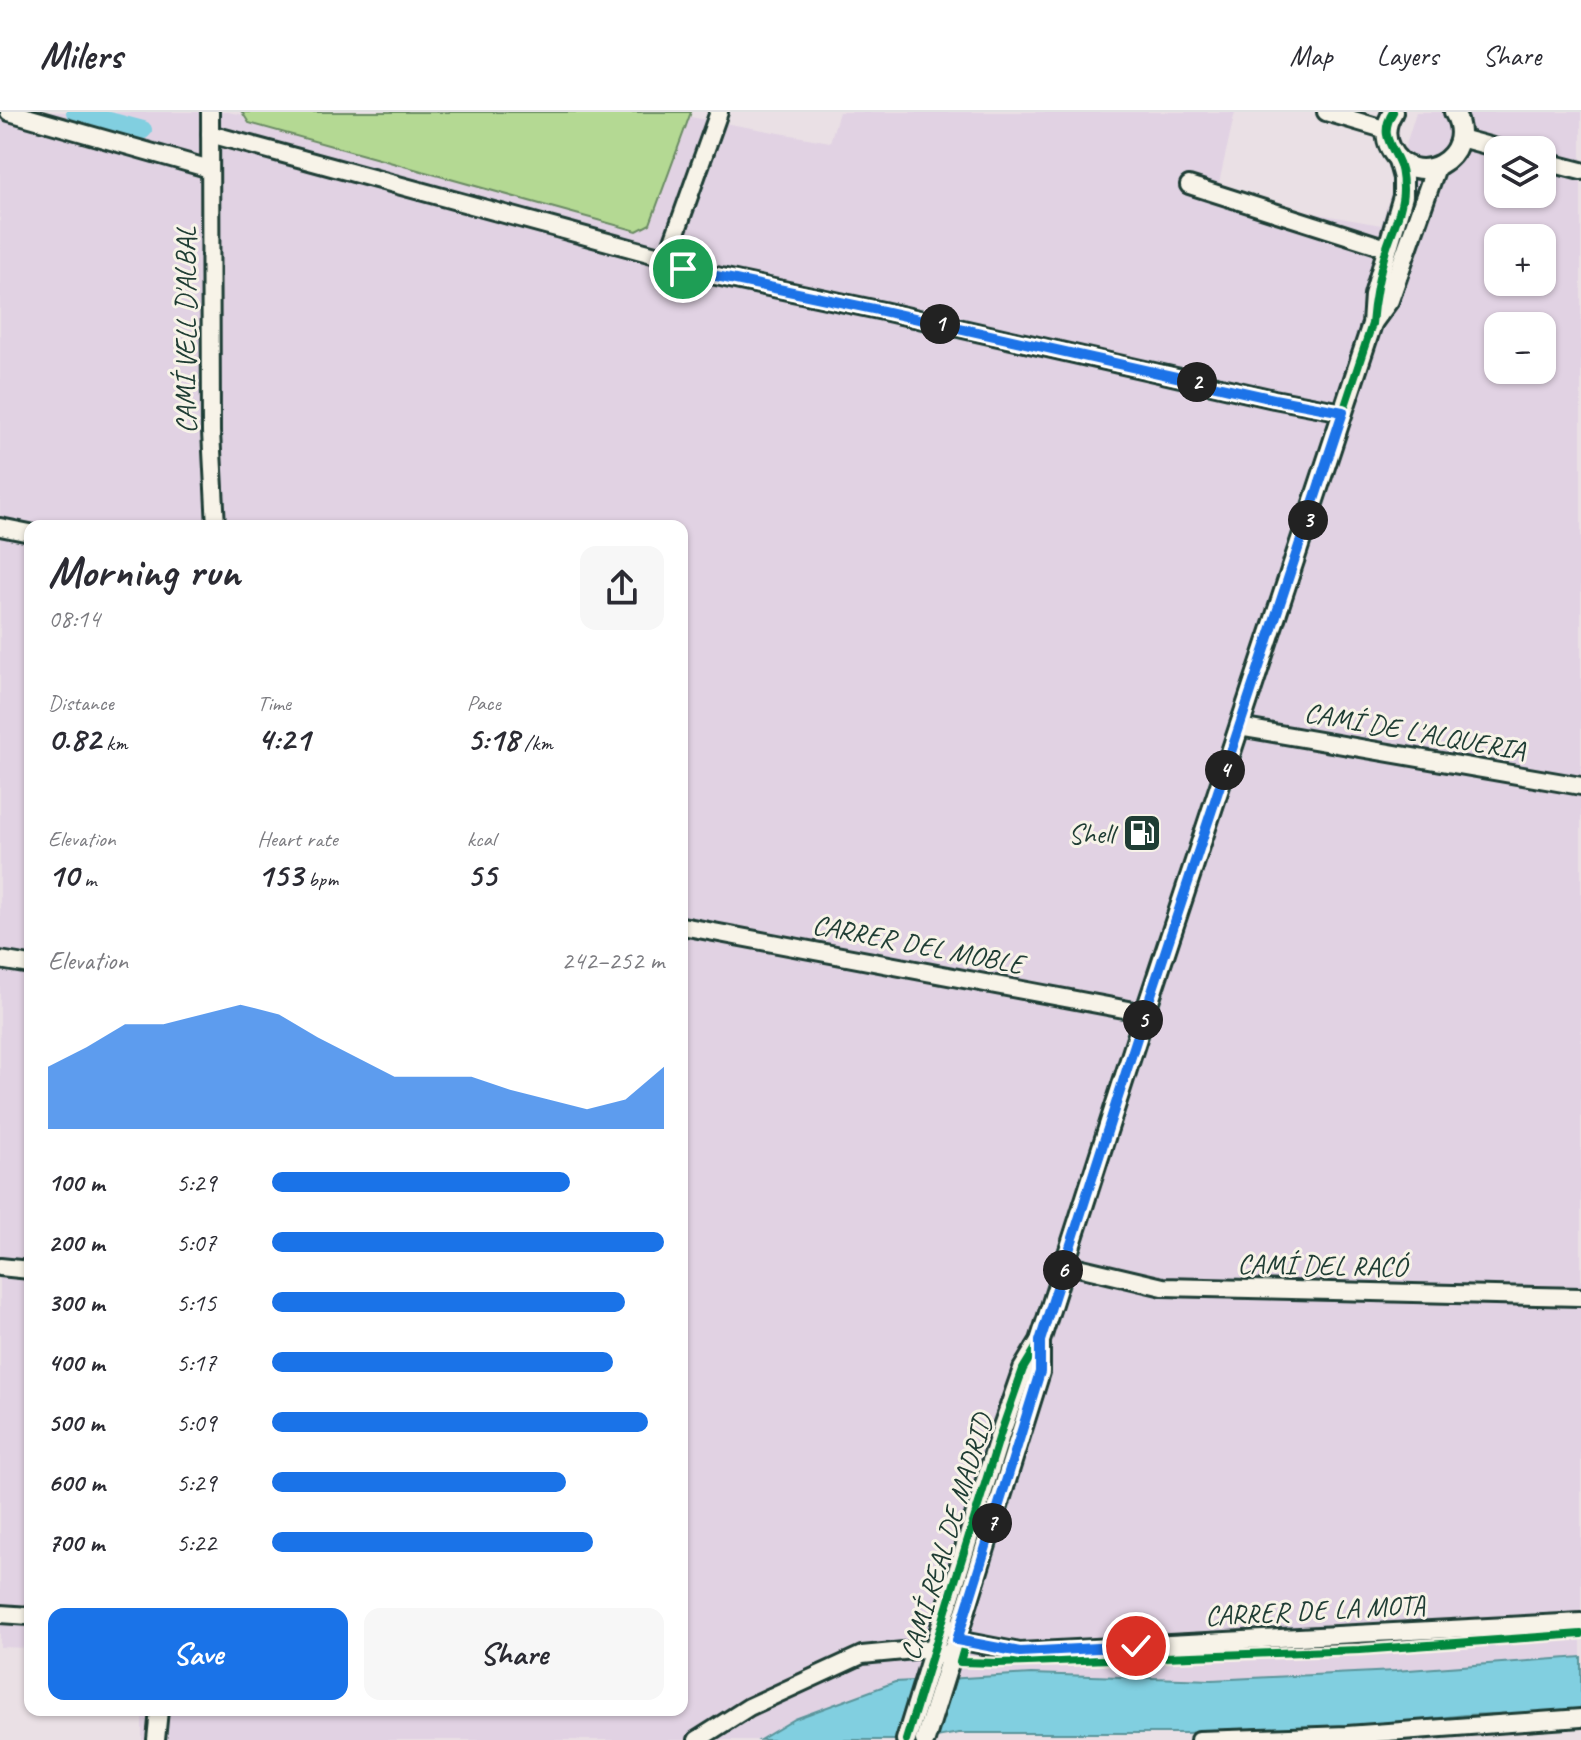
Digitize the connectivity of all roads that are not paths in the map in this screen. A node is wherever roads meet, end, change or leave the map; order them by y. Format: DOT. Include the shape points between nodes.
graph roads {
  1 [pos="9,112"];
  2 [pos="210,112"];
  3 [pos="719,112"];
  4 [pos="1326,112"];
  5 [pos="1454,112"];
  6 [pos="1390,121"];
  7 [pos="210,134"];
  8 [pos="1460,138"];
  9 [pos="1484,145"];
  10 [pos="1398,160"];
  11 [pos="1556,165"];
  12 [pos="1436,167"];
  13 [pos="210,169"];
  14 [pos="1581,171"];
  15 [pos="1189,185"];
  16 [pos="1387,248"];
  17 [pos="667,258"];
  18 [pos="1372,324"];
  19 [pos="1343,412"];
  20 [pos="216,520"];
  21 [pos="0,527"];
  22 [pos="24,532"];
  23 [pos="1239,727"];
  24 [pos="1581,786"];
  25 [pos="688,927"];
  26 [pos="0,960"];
  27 [pos="24,964"];
  28 [pos="1145,1013"];
  29 [pos="1065,1264"];
  30 [pos="0,1267"];
  31 [pos="24,1269"];
  32 [pos="1581,1297"];
  33 [pos="1040,1341"];
  34 [pos="963,1550"];
  35 [pos="0,1614"];
  36 [pos="24,1616"];
  37 [pos="1581,1622"];
  38 [pos="957,1640"];
  39 [pos="941,1658"];
  40 [pos="158,1716"];
  41 [pos="1581,1718"];
  42 [pos="156,1740"];
  43 [pos="697,1740"];
  44 [pos="906,1740"];
  45 [pos="925,1740"];
  46 [pos="1199,1740"];
  1 -- 13 [label="street"];
  2 -- 7 [label="street, CAMÍ VELL D'ALBAL"];
  3 -- 17 [label="street"];
  4 -- 6 [label="street"];
  5 -- 8 [label="street"];
  6 -- 10 [label="street, CAMÍ REAL DE MADRID" via="1388,142"];
  7 -- 13 [label="street, CAMÍ VELL D'ALBAL"];
  7 -- 17 [label="street"];
  8 -- 9 [label="street"];
  8 -- 12 [label="street" via="1451,157"];
  10 -- 12 [label="street" via="1418,169"];
  10 -- 16 [label="street, CAMÍ REAL DE MADRID" via="1403,196"];
  11 -- 14 [label="street"];
  12 -- 18 [label="street, CAMÍ REAL DE MADRID" via="1389,300"];
  13 -- 20 [label="street, CAMÍ VELL D'ALBAL"];
  15 -- 16 [label="street"];
  16 -- 18 [label="street, CAMÍ REAL DE MADRID"];
  17 -- 19 [label="street" via="683,269"];
  18 -- 19 [label="street, CAMÍ REAL DE MADRID"];
  19 -- 23 [label="street, CAMÍ REAL DE MADRID"];
  21 -- 22 [label="street"];
  23 -- 24 [label="street, CAMÍ DE L'ALQUERIA"];
  23 -- 28 [label="street, CAMÍ REAL DE MADRID"];
  25 -- 28 [label="street, CARRER DEL MOBLE"];
  26 -- 27 [label="street"];
  28 -- 29 [label="street, CAMÍ REAL DE MADRID"];
  29 -- 32 [label="street, CAMÍ DEL RACÓ" via="1163,1287"];
  29 -- 33 [label="street, CAMÍ REAL DE MADRID"];
  30 -- 31 [label="street"];
  33 -- 34 [label="street, CAMÍ REAL DE MADRID" via="1023,1369"];
  33 -- 38 [label="street, CAMÍ REAL DE MADRID" via="1040,1372"];
  34 -- 38 [label="street, CAMÍ REAL DE MADRID" via="969,1572 953,1622"];
  34 -- 39 [label="street, CAMÍ REAL DE MADRID"];
  35 -- 36 [label="street"];
  37 -- 38 [label="street, CARRER DE LA MOTA" via="1020,1652"];
  38 -- 39 [label="street, CAMÍ REAL DE MADRID"];
  39 -- 43 [label="street" via="862,1655 749,1707"];
  39 -- 44 [label="street, CAMÍ REAL DE MADRID"];
  39 -- 45 [label="street"];
  40 -- 42 [label="street"];
  41 -- 46 [label="street"];
}
